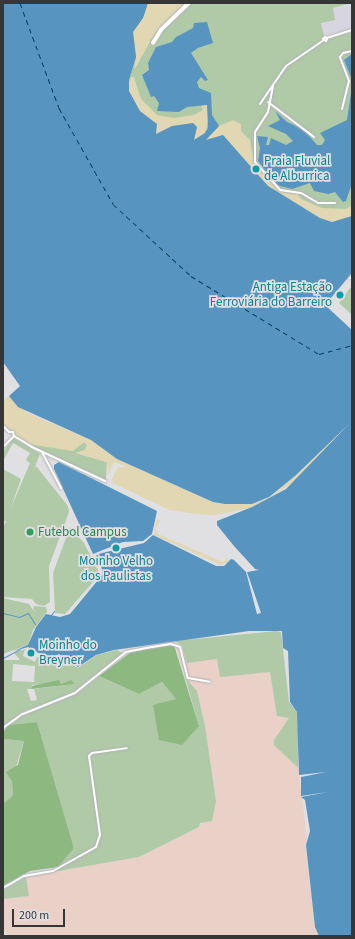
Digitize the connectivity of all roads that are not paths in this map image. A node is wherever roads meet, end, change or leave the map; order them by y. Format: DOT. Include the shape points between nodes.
graph roads {
  1 [pos="189,3"];
  2 [pos="352,30"];
  3 [pos="153,43"];
  4 [pos="352,51"];
  5 [pos="273,86"];
  6 [pos="268,102"];
  7 [pos="260,104"];
  8 [pos="342,109"];
  9 [pos="314,137"];
  10 [pos="335,203"];
  11 [pos="352,276"];
  12 [pos="350,278"];
  13 [pos="3,426"];
  14 [pos="9,432"];
  15 [pos="14,436"];
  16 [pos="10,437"];
  17 [pos="3,447"];
  18 [pos="42,453"];
  19 [pos="106,481"];
  20 [pos="61,488"];
  21 [pos="210,682"];
  22 [pos="3,728"];
  23 [pos="127,748"];
  24 [pos="3,888"];
  1 -- 3 [label="street" via="161,30"];
  2 -- 5 [label="street" via="326,38 286,66"];
  4 -- 8 [label="street" via="343,53 340,57 349,81"];
  5 -- 6 [label="street"];
  5 -- 7 [label="street"];
  6 -- 9 [label="street" via="291,122 306,128"];
  6 -- 10 [label="street" via="268,112 255,132 255,162 280,190 301,192 318,203"];
  11 -- 12 [label="street"];
  13 -- 14 [label="street"];
  14 -- 15 [label="street" via="13,432"];
  14 -- 16 [label="street"];
  15 -- 16 [label="street"];
  15 -- 18 [label="street"];
  16 -- 17 [label="street"];
  18 -- 19 [label="street"];
  18 -- 20 [label="street"];
  21 -- 22 [label="street" via="188,678 182,649 171,644 126,652 75,693 22,714"];
  23 -- 24 [label="street" via="92,753 89,756 100,835 96,847 53,871 24,876"];
}
